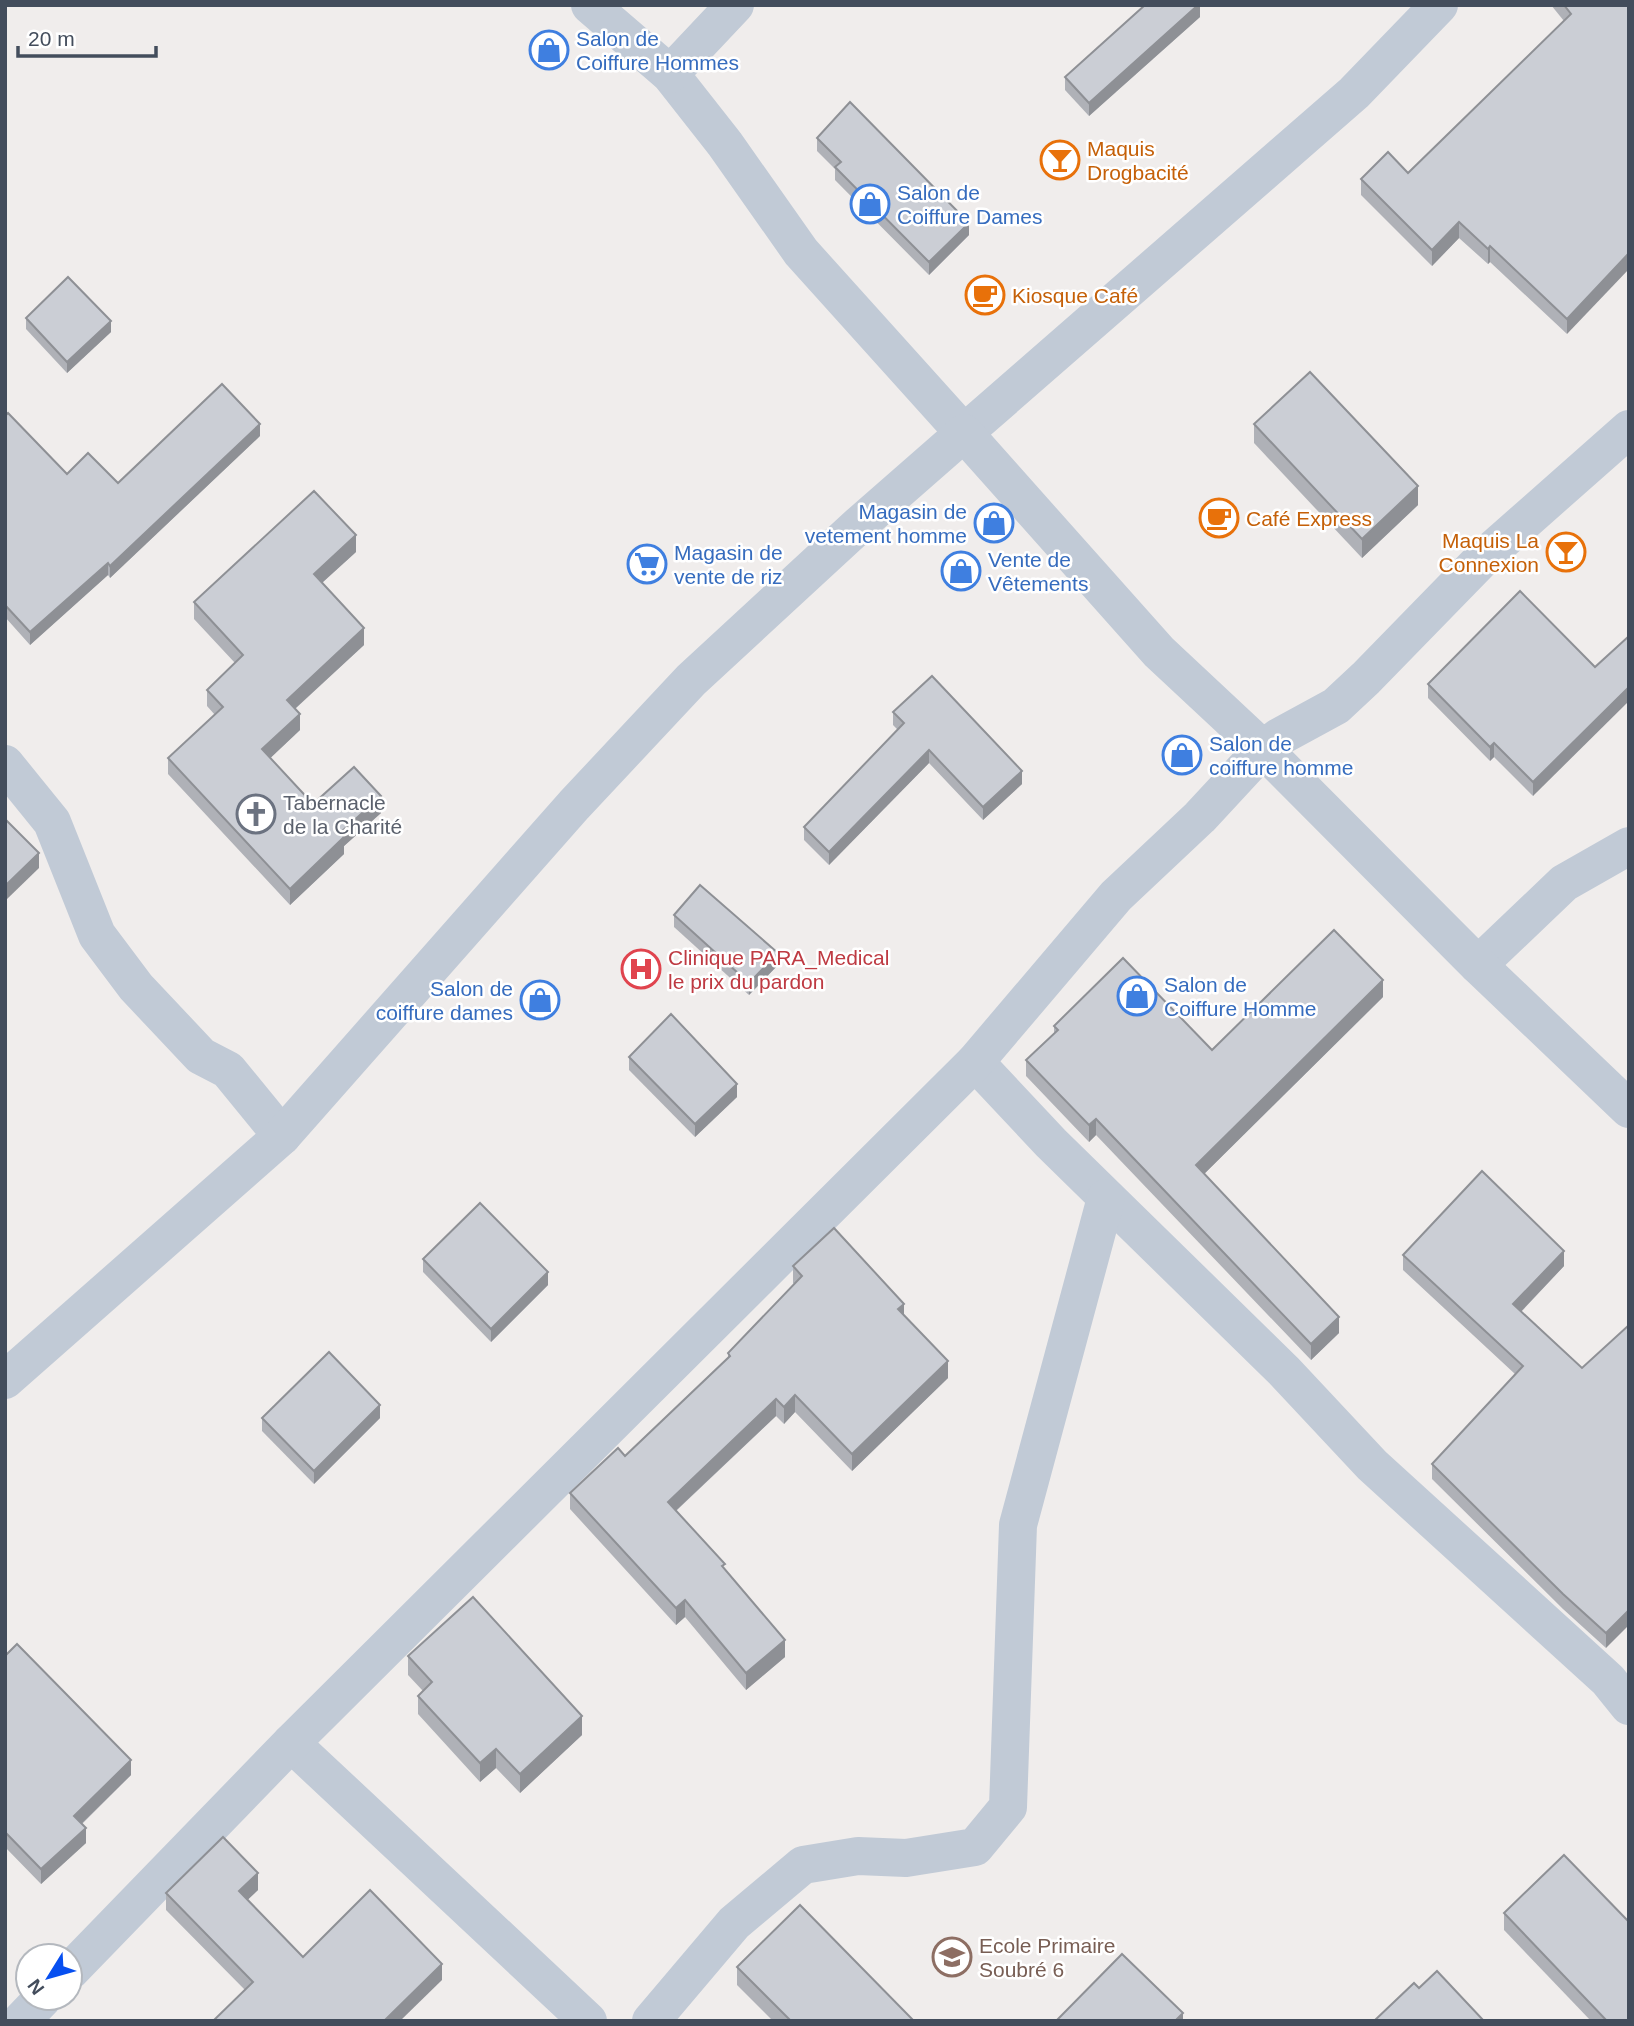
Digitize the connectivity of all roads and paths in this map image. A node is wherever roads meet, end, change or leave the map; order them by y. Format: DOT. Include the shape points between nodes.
graph roads {
  1 [pos="590,5"];
  2 [pos="735,5"];
  3 [pos="1439,5"];
  4 [pos="670,74"];
  5 [pos="1629,429"];
  6 [pos="964,433"];
  7 [pos="1263,749"];
  8 [pos="5,764"];
  9 [pos="1629,846"];
  10 [pos="1478,965"];
  11 [pos="975,1062"];
  12 [pos="1629,1109"];
  13 [pos="282,1136"];
  14 [pos="1106,1198"];
  15 [pos="5,1380"];
  16 [pos="1629,1706"];
  17 [pos="291,1743"];
  18 [pos="84,1956"];
  19 [pos="588,2021"];
  20 [pos="651,2021"];
  1 -- 4 [label="street"];
  2 -- 4 [label="street"];
  3 -- 6 [label="street" via="1354,93"];
  4 -- 6 [label="street" via="801,251"];
  5 -- 7 [label="street" via="1483,558 1336,706"];
  6 -- 7 [label="street" via="1159,652"];
  6 -- 13 [label="street" via="691,680 574,805"];
  7 -- 10 [label="street"];
  7 -- 11 [label="street" via="1200,817 1116,896"];
  8 -- 13 [label="street" via="52,822 97,935 201,1056 228,1070"];
  9 -- 10 [label="street" via="1564,883"];
  10 -- 12 [label="street"];
  11 -- 14 [label="street"];
  11 -- 17 [label="street"];
  13 -- 15 [label="street"];
  14 -- 16 [label="street" via="1284,1371 1372,1465 1608,1679"];
  14 -- 20 [label="street" via="1018,1525 1008,1807 975,1847 906,1858 858,1856 803,1865 734,1923"];
  17 -- 18 [label="street"];
  17 -- 19 [label="street"];
}
